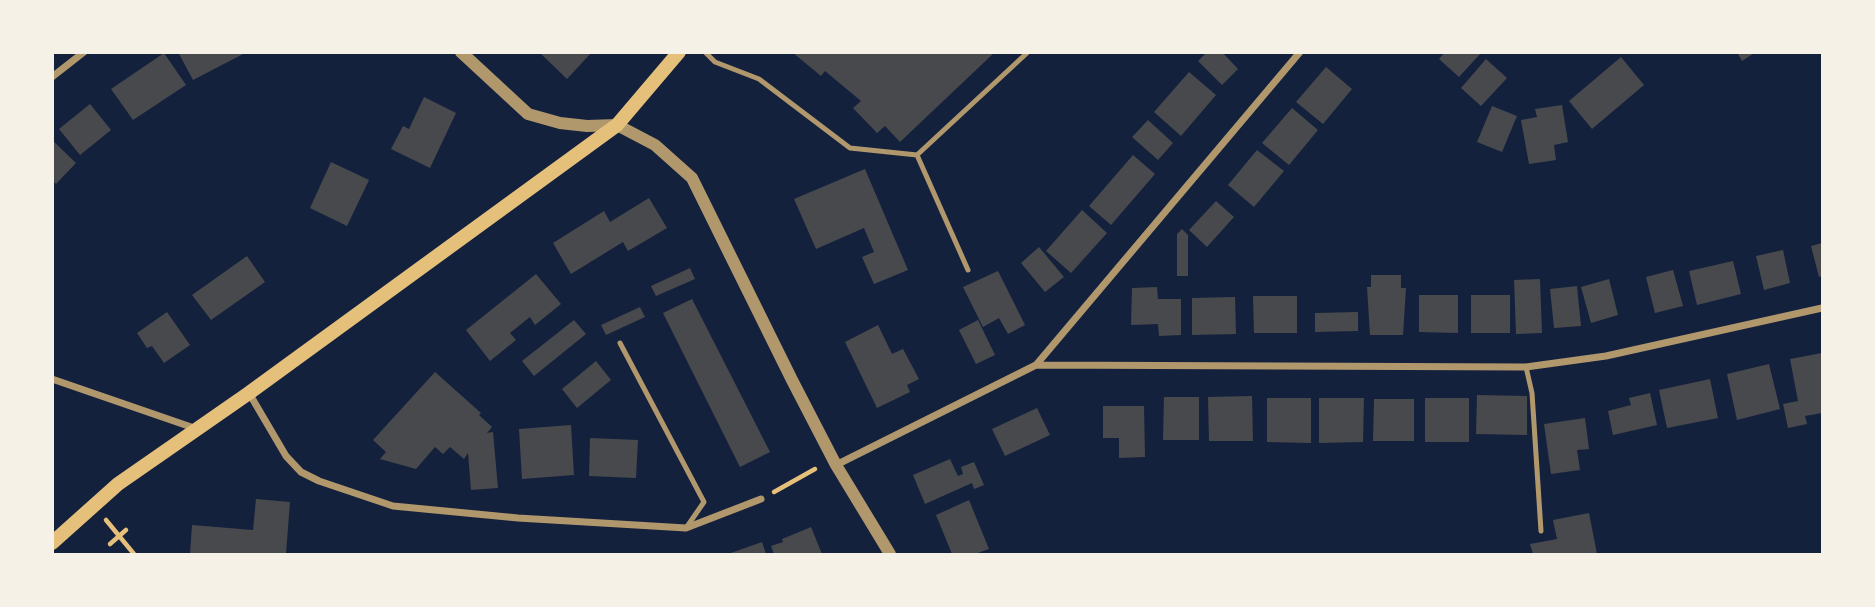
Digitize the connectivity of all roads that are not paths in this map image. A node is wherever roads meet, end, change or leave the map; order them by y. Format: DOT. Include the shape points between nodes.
graph roads {
  1 [pos="84,52"];
  2 [pos="461,52"];
  3 [pos="679,52"];
  4 [pos="705,52"];
  5 [pos="1028,52"];
  6 [pos="1300,52"];
  7 [pos="52,77"];
  8 [pos="617,125"];
  9 [pos="917,156"];
  10 [pos="968,270"];
  11 [pos="1822,308"];
  12 [pos="620,343"];
  13 [pos="1036,365"];
  14 [pos="1526,367"];
  15 [pos="52,379"];
  16 [pos="249,393"];
  17 [pos="197,429"];
  18 [pos="836,465"];
  19 [pos="761,499"];
  20 [pos="686,528"];
  21 [pos="1541,531"];
  22 [pos="52,543"];
  23 [pos="890,555"];
  1 -- 7 [label="street"];
  2 -- 8 [label="street" via="528,114 587,127"];
  3 -- 8 [label="main road"];
  4 -- 9 [label="lane" via="715,62 759,79 850,148"];
  5 -- 9 [label="lane"];
  6 -- 13 [label="street"];
  8 -- 16 [label="main road"];
  8 -- 18 [label="street" via="655,145 692,178"];
  9 -- 10 [label="lane"];
  11 -- 14 [label="street" via="1606,356"];
  12 -- 20 [label="lane" via="704,502"];
  13 -- 14 [label="street"];
  13 -- 18 [label="street"];
  14 -- 21 [label="lane" via="1532,393"];
  15 -- 17 [label="street"];
  16 -- 17 [label="main road"];
  16 -- 20 [label="street" via="286,456 301,472 393,506"];
  17 -- 22 [label="main road" via="118,484"];
  18 -- 23 [label="street"];
  19 -- 20 [label="street"];
}
